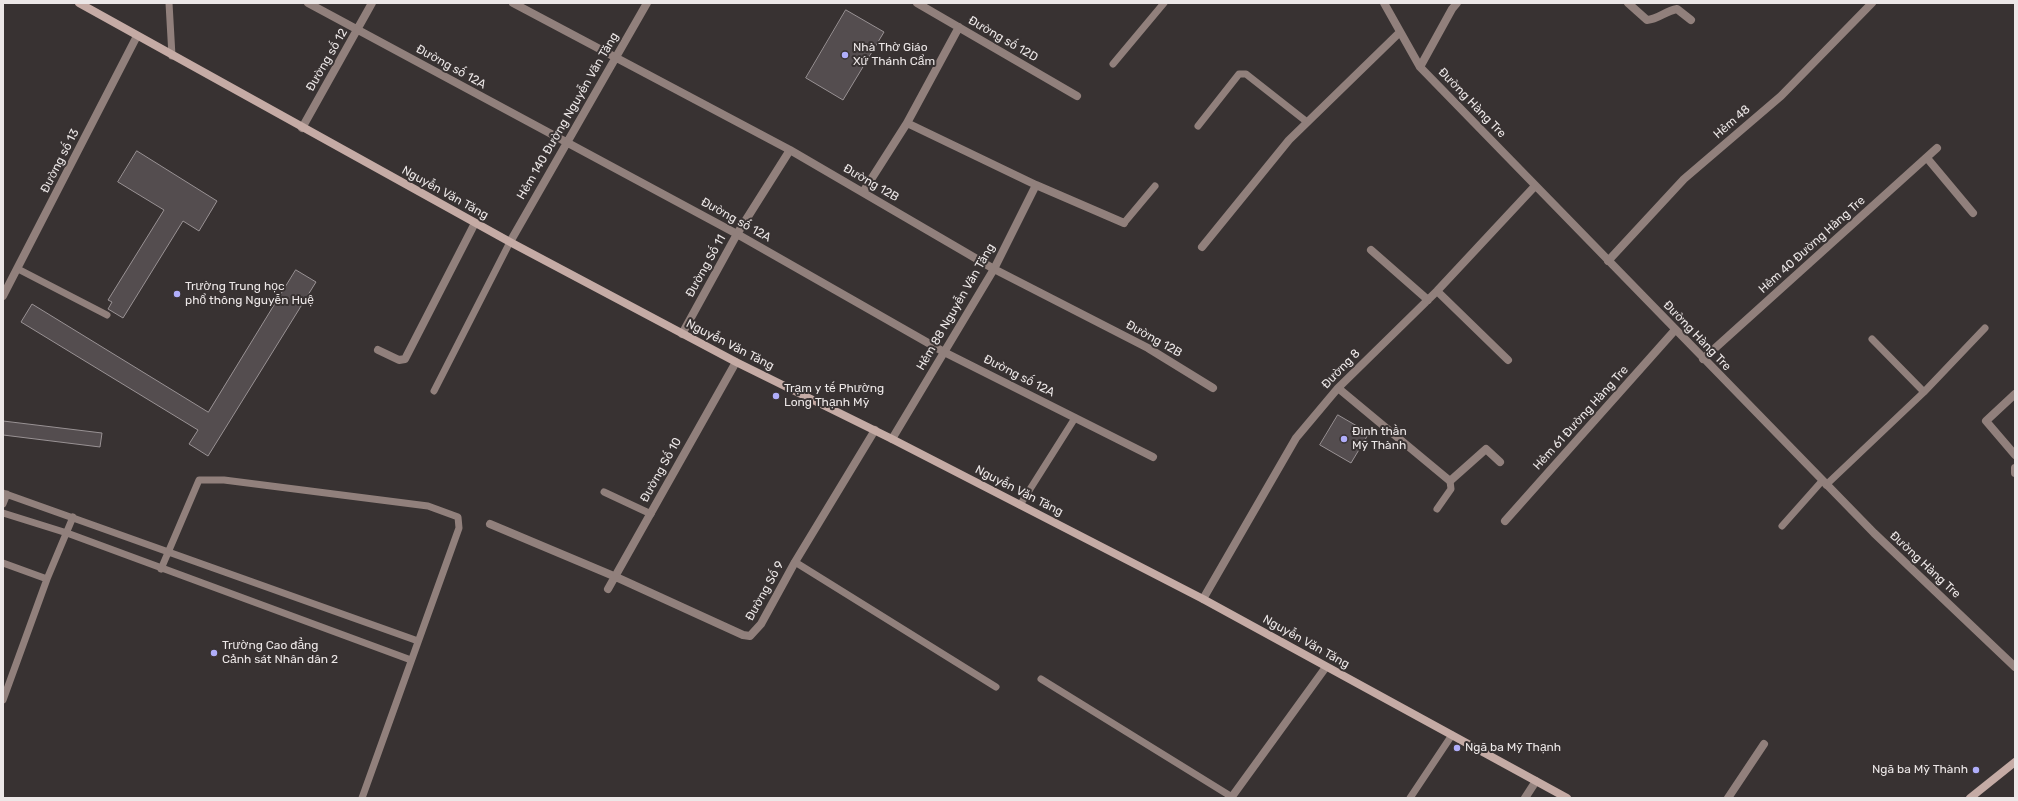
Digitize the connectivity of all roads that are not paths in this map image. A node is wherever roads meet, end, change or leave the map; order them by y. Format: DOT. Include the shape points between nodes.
graph roads {
  1 [pos="79,3"];
  2 [pos="169,3"];
  3 [pos="308,3"];
  4 [pos="372,3"];
  5 [pos="513,3"];
  6 [pos="647,3"];
  7 [pos="917,3"];
  8 [pos="1164,3"];
  9 [pos="1384,3"];
  10 [pos="1457,3"];
  11 [pos="1628,3"];
  12 [pos="1872,3"];
  13 [pos="1690,20"];
  14 [pos="959,28"];
  15 [pos="358,30"];
  16 [pos="1400,32"];
  17 [pos="137,36"];
  18 [pos="172,56"];
  19 [pos="615,58"];
  20 [pos="1113,64"];
  21 [pos="1420,67"];
  22 [pos="1077,96"];
  23 [pos="906,122"];
  24 [pos="1307,122"];
  25 [pos="1198,126"];
  26 [pos="302,128"];
  27 [pos="565,143"];
  28 [pos="1937,148"];
  29 [pos="790,150"];
  30 [pos="1927,158"];
  31 [pos="1036,185"];
  32 [pos="1156,186"];
  33 [pos="1535,186"];
  34 [pos="863,192"];
  35 [pos="1973,213"];
  36 [pos="475,223"];
  37 [pos="1124,223"];
  38 [pos="737,234"];
  39 [pos="510,242"];
  40 [pos="1202,247"];
  41 [pos="1371,250"];
  42 [pos="1608,261"];
  43 [pos="18,269"];
  44 [pos="994,269"];
  45 [pos="1437,291"];
  46 [pos="3,296"];
  47 [pos="1428,300"];
  48 [pos="107,315"];
  49 [pos="1985,328"];
  50 [pos="1675,330"];
  51 [pos="682,334"];
  52 [pos="1872,339"];
  53 [pos="378,350"];
  54 [pos="944,352"];
  55 [pos="1703,359"];
  56 [pos="1508,360"];
  57 [pos="736,362"];
  58 [pos="1213,388"];
  59 [pos="1338,388"];
  60 [pos="434,391"];
  61 [pos="1924,392"];
  62 [pos="2015,394"];
  63 [pos="1075,418"];
  64 [pos="874,430"];
  65 [pos="892,439"];
  66 [pos="2015,455"];
  67 [pos="1153,457"];
  68 [pos="1500,462"];
  69 [pos="2015,468"];
  70 [pos="2015,473"];
  71 [pos="1450,481"];
  72 [pos="1824,483"];
  73 [pos="604,492"];
  74 [pos="5,494"];
  75 [pos="3,504"];
  76 [pos="1020,505"];
  77 [pos="1437,509"];
  78 [pos="3,513"];
  79 [pos="651,514"];
  80 [pos="73,517"];
  81 [pos="1505,521"];
  82 [pos="490,524"];
  83 [pos="1782,526"];
  84 [pos="67,533"];
  85 [pos="169,552"];
  86 [pos="795,562"];
  87 [pos="3,563"];
  88 [pos="161,569"];
  89 [pos="616,577"];
  90 [pos="47,579"];
  91 [pos="608,589"];
  92 [pos="1203,599"];
  93 [pos="418,641"];
  94 [pos="411,660"];
  95 [pos="1326,667"];
  96 [pos="2015,667"];
  97 [pos="1041,679"];
  98 [pos="996,687"];
  99 [pos="3,700"];
  100 [pos="1452,735"];
  101 [pos="1764,744"];
  102 [pos="2015,762"];
  103 [pos="1536,781"];
  104 [pos="1231,797"];
  105 [pos="362,798"];
  106 [pos="1410,798"];
  107 [pos="1525,798"];
  108 [pos="1567,798"];
  109 [pos="1728,798"];
  110 [pos="1970,798"];
  1 -- 17 [label="main road, Nguyễn Văn Tăng"];
  2 -- 18 [label="lane"];
  3 -- 15 [label="street, Đường số 12A"];
  4 -- 15 [label="street, Đường số 12"];
  5 -- 19 [label="street, Đường 12B"];
  6 -- 19 [label="street, Hẻm 140 Đường Nguyễn Văn Tăng"];
  7 -- 14 [label="street, Đường số 12D"];
  8 -- 20 [label="lane"];
  9 -- 16 [label="street, Đường Hàng Tre"];
  10 -- 21 [label="street"];
  11 -- 13 [label="street" via="1647,20 1677,9"];
  12 -- 42 [label="street, Hẻm 48" via="1781,96 1684,180"];
  14 -- 22 [label="street, Đường số 12D"];
  14 -- 23 [label="street"];
  15 -- 26 [label="street, Đường số 12"];
  15 -- 27 [label="street, Đường số 12A"];
  16 -- 21 [label="street, Đường Hàng Tre"];
  16 -- 24 [label="street"];
  17 -- 18 [label="main road, Nguyễn Văn Tăng"];
  17 -- 43 [label="street, Đường số 13"];
  18 -- 26 [label="main road, Nguyễn Văn Tăng"];
  19 -- 27 [label="street, Hẻm 140 Đường Nguyễn Văn Tăng"];
  19 -- 29 [label="street, Đường 12B"];
  21 -- 33 [label="street, Đường Hàng Tre"];
  23 -- 31 [label="street"];
  23 -- 34 [label="street"];
  24 -- 25 [label="lane" via="1246,74 1239,74"];
  24 -- 40 [label="street" via="1289,140"];
  26 -- 36 [label="main road, Nguyễn Văn Tăng"];
  27 -- 38 [label="street, Đường số 12A"];
  27 -- 39 [label="street, Hẻm 140 Đường Nguyễn Văn Tăng"];
  28 -- 30 [label="street, Hẻm 40 Đường Hàng Tre"];
  29 -- 34 [label="street, Đường 12B"];
  29 -- 38 [label="street, Đường Số 11"];
  30 -- 35 [label="street"];
  30 -- 55 [label="street, Hẻm 40 Đường Hàng Tre"];
  31 -- 37 [label="street"];
  31 -- 44 [label="street, Hẻm 88 Nguyễn Văn Tăng"];
  32 -- 37 [label="lane"];
  33 -- 42 [label="street, Đường Hàng Tre"];
  33 -- 45 [label="street, Đường 8"];
  34 -- 44 [label="street, Đường 12B"];
  36 -- 39 [label="main road, Nguyễn Văn Tăng"];
  36 -- 53 [label="street" via="404,359 399,360"];
  38 -- 51 [label="street, Đường Số 11"];
  38 -- 54 [label="street, Đường số 12A"];
  39 -- 51 [label="main road, Nguyễn Văn Tăng"];
  39 -- 60 [label="lane"];
  41 -- 47 [label="street"];
  42 -- 50 [label="street, Đường Hàng Tre"];
  43 -- 46 [label="street, Đường số 13"];
  43 -- 48 [label="lane"];
  44 -- 54 [label="street, Hẻm 88 Nguyễn Văn Tăng"];
  44 -- 58 [label="street, Đường 12B" via="1148,348"];
  45 -- 47 [label="street, Đường 8"];
  45 -- 56 [label="street"];
  47 -- 59 [label="street, Đường 8"];
  49 -- 61 [label="lane"];
  50 -- 55 [label="street, Đường Hàng Tre"];
  50 -- 81 [label="street, Hẻm 61 Đường Hàng Tre"];
  51 -- 57 [label="main road, Nguyễn Văn Tăng"];
  52 -- 61 [label="lane"];
  54 -- 63 [label="street, Đường số 12A"];
  54 -- 65 [label="street, Hẻm 88 Nguyễn Văn Tăng"];
  55 -- 72 [label="street, Đường Hàng Tre"];
  57 -- 64 [label="main road, Nguyễn Văn Tăng"];
  57 -- 79 [label="street, Đường Số 10"];
  59 -- 71 [label="street"];
  59 -- 92 [label="street, Đường 8" via="1296,438"];
  61 -- 72 [label="lane"];
  62 -- 66 [label="street" via="1986,421"];
  63 -- 67 [label="street, Đường số 12A"];
  63 -- 76 [label="lane"];
  64 -- 65 [label="main road, Nguyễn Văn Tăng"];
  64 -- 86 [label="street, Đường Số 9"];
  65 -- 76 [label="main road, Nguyễn Văn Tăng"];
  68 -- 71 [label="street" via="1486,449"];
  69 -- 70 [label="street"];
  71 -- 77 [label="lane" via="1451,489"];
  72 -- 83 [label="lane"];
  72 -- 96 [label="street, Đường Hàng Tre"];
  73 -- 79 [label="lane"];
  74 -- 75 [label="lane"];
  74 -- 80 [label="lane"];
  76 -- 92 [label="main road, Nguyễn Văn Tăng"];
  78 -- 84 [label="lane"];
  79 -- 89 [label="street, Đường Số 10"];
  80 -- 84 [label="lane"];
  80 -- 85 [label="lane"];
  82 -- 89 [label="street"];
  84 -- 88 [label="lane"];
  84 -- 90 [label="lane"];
  85 -- 88 [label="lane"];
  85 -- 93 [label="lane"];
  85 -- 93 [label="lane" via="199,480 224,480 428,506 458,517 459,528"];
  86 -- 89 [label="street, Đường Số 9" via="761,624 750,636"];
  86 -- 98 [label="lane"];
  87 -- 90 [label="lane"];
  88 -- 94 [label="lane"];
  89 -- 91 [label="street, Đường Số 10"];
  90 -- 99 [label="lane"];
  92 -- 95 [label="main road, Nguyễn Văn Tăng"];
  93 -- 94 [label="lane"];
  94 -- 105 [label="lane"];
  95 -- 100 [label="main road, Nguyễn Văn Tăng"];
  95 -- 104 [label="street"];
  97 -- 104 [label="lane"];
  100 -- 103 [label="main road, Nguyễn Văn Tăng"];
  100 -- 106 [label="lane"];
  101 -- 109 [label="street"];
  102 -- 110 [label="main road"];
  103 -- 107 [label="street"];
  103 -- 108 [label="main road, Nguyễn Văn Tăng"];
}
